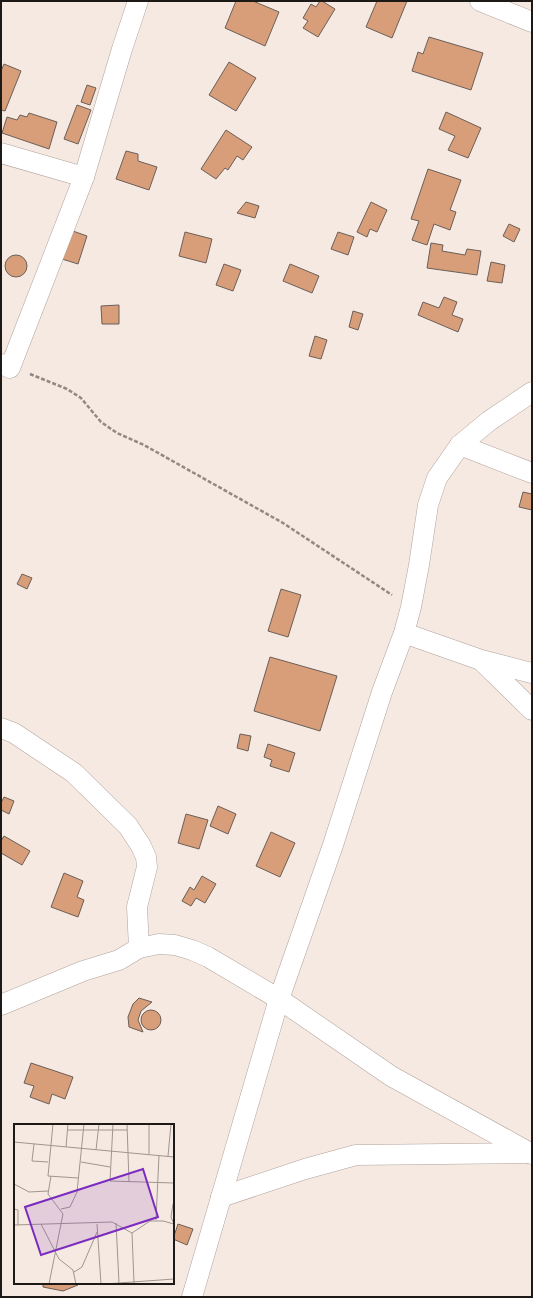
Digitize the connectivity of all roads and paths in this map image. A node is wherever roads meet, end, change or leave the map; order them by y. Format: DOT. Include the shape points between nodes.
graph roads {
  1 [pos="138,1"];
  2 [pos="480,1"];
  3 [pos="532,22"];
  4 [pos="1,153"];
  5 [pos="84,178"];
  6 [pos="6,366"];
  7 [pos="532,392"];
  8 [pos="460,445"];
  9 [pos="532,473"];
  10 [pos="411,607"];
  11 [pos="404,633"];
  12 [pos="481,660"];
  13 [pos="532,673"];
  14 [pos="532,710"];
  15 [pos="1,728"];
  16 [pos="139,948"];
  17 [pos="279,999"];
  18 [pos="1,1005"];
  19 [pos="532,1153"];
  20 [pos="221,1197"];
  21 [pos="192,1297"];
  1 -- 5 [label="street"];
  2 -- 3 [label="street"];
  4 -- 5 [label="street"];
  5 -- 6 [label="street"];
  6 -- 10 [label="path" via="67,389 81,398 101,422 117,433 151,448 283,523"];
  7 -- 8 [label="street" via="489,421"];
  8 -- 9 [label="street"];
  8 -- 10 [label="street" via="437,478 428,505"];
  10 -- 11 [label="street"];
  11 -- 12 [label="street"];
  11 -- 17 [label="street"];
  12 -- 13 [label="street"];
  12 -- 14 [label="street"];
  15 -- 16 [label="street" via="14,733 74,772 128,826 141,846 146,857 146,866 137,907"];
  16 -- 17 [label="street" via="159,944 192,950"];
  16 -- 18 [label="street" via="119,960 83,971"];
  17 -- 19 [label="street" via="390,1076"];
  17 -- 20 [label="street"];
  19 -- 20 [label="street" via="356,1155 304,1169"];
  20 -- 21 [label="street"];
}
